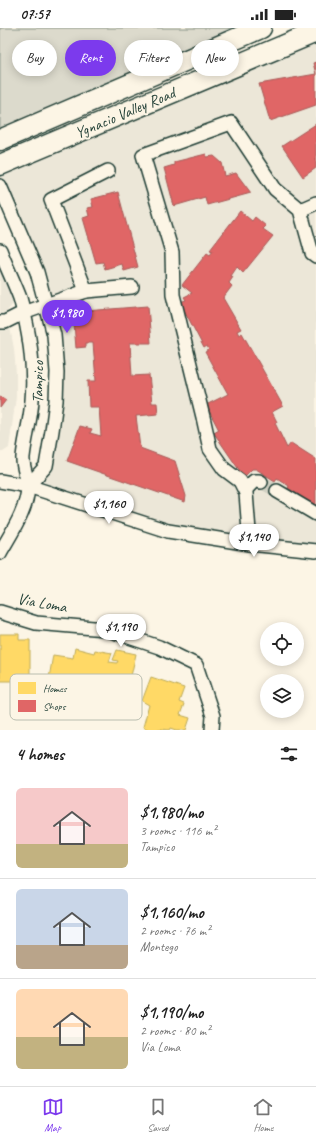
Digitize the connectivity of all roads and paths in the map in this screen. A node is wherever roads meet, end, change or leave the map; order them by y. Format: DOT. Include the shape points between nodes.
graph roads {
  1 [pos="261,28"];
  2 [pos="316,32"];
  3 [pos="0,140"];
  4 [pos="0,165"];
  5 [pos="108,171"];
  6 [pos="0,186"];
  7 [pos="316,203"];
  8 [pos="300,210"];
  9 [pos="0,250"];
  10 [pos="316,256"];
  11 [pos="132,287"];
  12 [pos="86,292"];
  13 [pos="47,306"];
  14 [pos="23,313"];
  15 [pos="0,322"];
  16 [pos="0,481"];
  17 [pos="262,482"];
  18 [pos="28,486"];
  19 [pos="245,490"];
  20 [pos="277,491"];
  21 [pos="316,514"];
  22 [pos="250,544"];
  23 [pos="316,551"];
  24 [pos="0,553"];
  25 [pos="0,612"];
  26 [pos="212,730"];
  1 -- 3 [label="highway, Ygnacio Valley Road"];
  2 -- 4 [label="highway, Ygnacio Valley Road"];
  5 -- 12 [label="street" via="51,200"];
  6 -- 13 [label="street, Tampico" via="37,272"];
  7 -- 8 [label="street"];
  8 -- 10 [label="street" via="312,253"];
  8 -- 19 [label="street" via="275,189 231,122 144,155 172,252 173,295 210,449 224,468 240,481"];
  9 -- 14 [label="street, Tampico"];
  11 -- 12 [label="street"];
  12 -- 13 [label="street"];
  13 -- 14 [label="street"];
  13 -- 18 [label="street, Tampico" via="54,335 56,401 46,466"];
  14 -- 15 [label="street"];
  14 -- 18 [label="street, Tampico" via="33,376 30,423 23,459"];
  16 -- 18 [label="street"];
  17 -- 19 [label="street" via="254,481"];
  18 -- 22 [label="street" via="168,531"];
  18 -- 24 [label="street, Tampico" via="22,514"];
  19 -- 22 [label="street"];
  20 -- 21 [label="street"];
  22 -- 23 [label="street"];
  25 -- 26 [label="street, Via Loma" via="36,623 105,629 158,647 196,665 213,716"];
}
